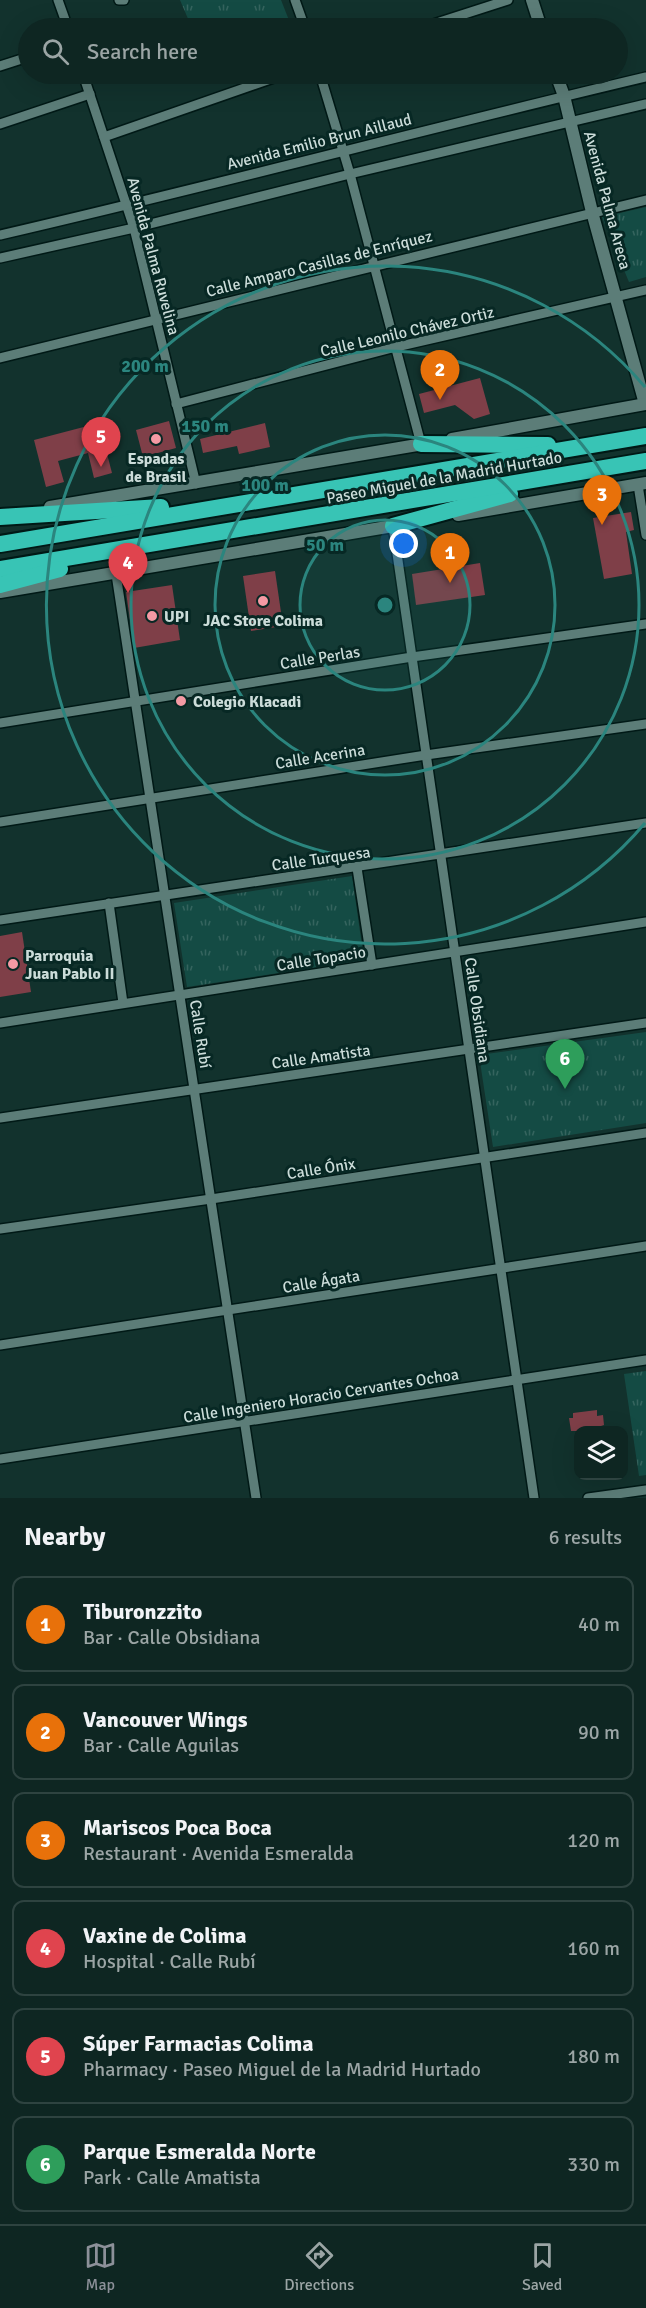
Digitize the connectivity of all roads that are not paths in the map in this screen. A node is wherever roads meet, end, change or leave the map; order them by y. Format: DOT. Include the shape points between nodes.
graph roads {
  1 [pos="58,0"];
  2 [pos="119,0"];
  3 [pos="124,0"];
  4 [pos="295,0"];
  5 [pos="508,0"];
  6 [pos="532,0"];
  7 [pos="64,18"];
  8 [pos="301,18"];
  9 [pos="452,18"];
  10 [pos="538,18"];
  11 [pos="18,60"];
  12 [pos="0,66"];
  13 [pos="646,77"];
  14 [pos="628,81"];
  15 [pos="86,84"];
  16 [pos="257,84"];
  17 [pos="323,84"];
  18 [pos="560,84"];
  19 [pos="616,84"];
  20 [pos="90,94"];
  21 [pos="564,96"];
  22 [pos="646,104"];
  23 [pos="571,123"];
  24 [pos="0,124"];
  25 [pos="104,138"];
  26 [pos="344,150"];
  27 [pos="350,174"];
  28 [pos="646,200"];
  29 [pos="127,205"];
  30 [pos="592,212"];
  31 [pos="134,228"];
  32 [pos="0,235"];
  33 [pos="0,258"];
  34 [pos="375,265"];
  35 [pos="646,290"];
  36 [pos="617,298"];
  37 [pos="156,318"];
  38 [pos="396,347"];
  39 [pos="0,358"];
  40 [pos="176,404"];
  41 [pos="645,404"];
  42 [pos="646,436"];
  43 [pos="421,444"];
  44 [pos="594,445"];
  45 [pos="646,461"];
  46 [pos="598,469"];
  47 [pos="196,484"];
  48 [pos="642,484"];
  49 [pos="243,504"];
  50 [pos="0,516"];
  51 [pos="393,526"];
  52 [pos="646,534"];
  53 [pos="0,544"];
  54 [pos="119,551"];
  55 [pos="0,569"];
  56 [pos="116,574"];
  57 [pos="0,585"];
  58 [pos="0,592"];
  59 [pos="646,624"];
  60 [pos="412,657"];
  61 [pos="135,701"];
  62 [pos="0,723"];
  63 [pos="646,724"];
  64 [pos="426,754"];
  65 [pos="150,798"];
  66 [pos="0,822"];
  67 [pos="646,823"];
  68 [pos="440,855"];
  69 [pos="357,868"];
  70 [pos="165,895"];
  71 [pos="109,903"];
  72 [pos="0,920"];
  73 [pos="646,922"];
  74 [pos="455,953"];
  75 [pos="372,965"];
  76 [pos="180,995"];
  77 [pos="123,1003"];
  78 [pos="0,1023"];
  79 [pos="646,1023"];
  80 [pos="469,1050"];
  81 [pos="194,1090"];
  82 [pos="0,1118"];
  83 [pos="646,1133"];
  84 [pos="485,1158"];
  85 [pos="211,1199"];
  86 [pos="0,1229"];
  87 [pos="646,1246"];
  88 [pos="501,1268"];
  89 [pos="228,1311"];
  90 [pos="0,1345"];
  91 [pos="646,1360"];
  92 [pos="517,1380"];
  93 [pos="245,1422"];
  94 [pos="0,1459"];
  95 [pos="646,1490"];
  96 [pos="256,1498"];
  97 [pos="534,1498"];
  98 [pos="588,1498"];
  1 -- 7 [label="street"];
  2 -- 3 [label="street"];
  4 -- 8 [label="street"];
  5 -- 9 [label="street"];
  6 -- 10 [label="street"];
  11 -- 12 [label="street"];
  13 -- 14 [label="street, Avenida Emilio Brun Aillaud"];
  15 -- 20 [label="street, Avenida Palma Ruvelina"];
  16 -- 25 [label="street"];
  17 -- 26 [label="street"];
  18 -- 21 [label="street, Avenida Palma Areca"];
  19 -- 21 [label="street, Avenida Emilio Brun Aillaud"];
  20 -- 24 [label="street"];
  20 -- 25 [label="street, Avenida Palma Ruvelina"];
  21 -- 23 [label="street, Avenida Palma Areca"];
  21 -- 26 [label="street, Avenida Emilio Brun Aillaud"];
  22 -- 23 [label="street"];
  23 -- 27 [label="street"];
  23 -- 30 [label="street, Avenida Palma Areca"];
  25 -- 29 [label="street, Avenida Palma Ruvelina"];
  26 -- 27 [label="street"];
  26 -- 29 [label="street, Avenida Emilio Brun Aillaud"];
  27 -- 31 [label="street"];
  27 -- 34 [label="street"];
  28 -- 30 [label="street, Calle Amparo Casillas de Enríquez"];
  29 -- 31 [label="street, Avenida Palma Ruvelina"];
  29 -- 32 [label="street, Avenida Emilio Brun Aillaud"];
  30 -- 34 [label="street, Calle Amparo Casillas de Enríquez"];
  30 -- 36 [label="street, Avenida Palma Areca"];
  31 -- 33 [label="street"];
  31 -- 37 [label="street, Avenida Palma Ruvelina"];
  34 -- 37 [label="street, Calle Amparo Casillas de Enríquez"];
  34 -- 38 [label="street"];
  35 -- 36 [label="street, Calle Leonilo Chávez Ortiz"];
  36 -- 38 [label="street, Calle Leonilo Chávez Ortiz"];
  36 -- 41 [label="street, Avenida Palma Areca"];
  37 -- 39 [label="street, Calle Amparo Casillas de Enríquez"];
  37 -- 40 [label="street, Avenida Palma Ruvelina"];
  38 -- 40 [label="street, Calle Leonilo Chávez Ortiz"];
  38 -- 43 [label="street"];
  40 -- 47 [label="street, Avenida Palma Ruvelina"];
  41 -- 43 [label="street"];
  42 -- 44 [label="highway, Paseo Miguel de la Madrid Hurtado"];
  43 -- 44 [label="highway"];
  43 -- 47 [label="street"];
  44 -- 49 [label="highway, Paseo Miguel de la Madrid Hurtado"];
  45 -- 46 [label="highway, Paseo Miguel de la Madrid Hurtado"];
  46 -- 51 [label="highway"];
  46 -- 54 [label="highway, Paseo Miguel de la Madrid Hurtado"];
  47 -- 50 [label="street"];
  48 -- 51 [label="street"];
  48 -- 52 [label="street"];
  49 -- 50 [label="highway"];
  49 -- 53 [label="highway, Paseo Miguel de la Madrid Hurtado"];
  51 -- 56 [label="street"];
  51 -- 60 [label="street, Calle Obsidiana"];
  54 -- 55 [label="highway, Paseo Miguel de la Madrid Hurtado"];
  54 -- 57 [label="highway"];
  56 -- 58 [label="street"];
  56 -- 61 [label="street, Calle Rubí"];
  59 -- 60 [label="street, Calle Perlas"];
  60 -- 61 [label="street, Calle Perlas"];
  60 -- 64 [label="street, Calle Obsidiana"];
  61 -- 62 [label="street, Calle Perlas"];
  61 -- 65 [label="street, Calle Rubí"];
  63 -- 64 [label="street, Calle Acerina"];
  64 -- 65 [label="street, Calle Acerina"];
  64 -- 68 [label="street, Calle Obsidiana"];
  65 -- 66 [label="street, Calle Acerina"];
  65 -- 70 [label="street, Calle Rubí"];
  67 -- 68 [label="street, Calle Turquesa"];
  68 -- 69 [label="street, Calle Turquesa"];
  68 -- 74 [label="street, Calle Obsidiana"];
  69 -- 70 [label="street, Calle Turquesa"];
  69 -- 75 [label="street"];
  70 -- 71 [label="street, Calle Turquesa"];
  70 -- 76 [label="street, Calle Rubí"];
  71 -- 72 [label="street, Calle Turquesa"];
  71 -- 77 [label="street"];
  73 -- 74 [label="street, Calle Topacio"];
  74 -- 75 [label="street, Calle Topacio"];
  74 -- 80 [label="street, Calle Obsidiana"];
  75 -- 76 [label="street, Calle Topacio"];
  76 -- 77 [label="street, Calle Topacio"];
  76 -- 81 [label="street, Calle Rubí"];
  77 -- 78 [label="street, Calle Topacio"];
  79 -- 80 [label="street, Calle Amatista"];
  80 -- 81 [label="street, Calle Amatista"];
  80 -- 84 [label="street, Calle Obsidiana"];
  81 -- 82 [label="street, Calle Amatista"];
  81 -- 85 [label="street, Calle Rubí"];
  83 -- 84 [label="street, Calle Ónix"];
  84 -- 85 [label="street, Calle Ónix"];
  84 -- 88 [label="street, Calle Obsidiana"];
  85 -- 86 [label="street, Calle Ónix"];
  85 -- 89 [label="street, Calle Rubí"];
  87 -- 88 [label="street, Calle Ágata"];
  88 -- 89 [label="street, Calle Ágata"];
  88 -- 92 [label="street, Calle Obsidiana"];
  89 -- 90 [label="street, Calle Ágata"];
  89 -- 93 [label="street, Calle Rubí"];
  91 -- 92 [label="street, Calle Ingeniero Horacio Cervantes Ochoa"];
  92 -- 93 [label="street, Calle Ingeniero Horacio Cervantes Ochoa"];
  92 -- 97 [label="street, Calle Obsidiana"];
  93 -- 94 [label="street, Calle Ingeniero Horacio Cervantes Ochoa"];
  93 -- 96 [label="street, Calle Rubí"];
  95 -- 98 [label="street"];
}
